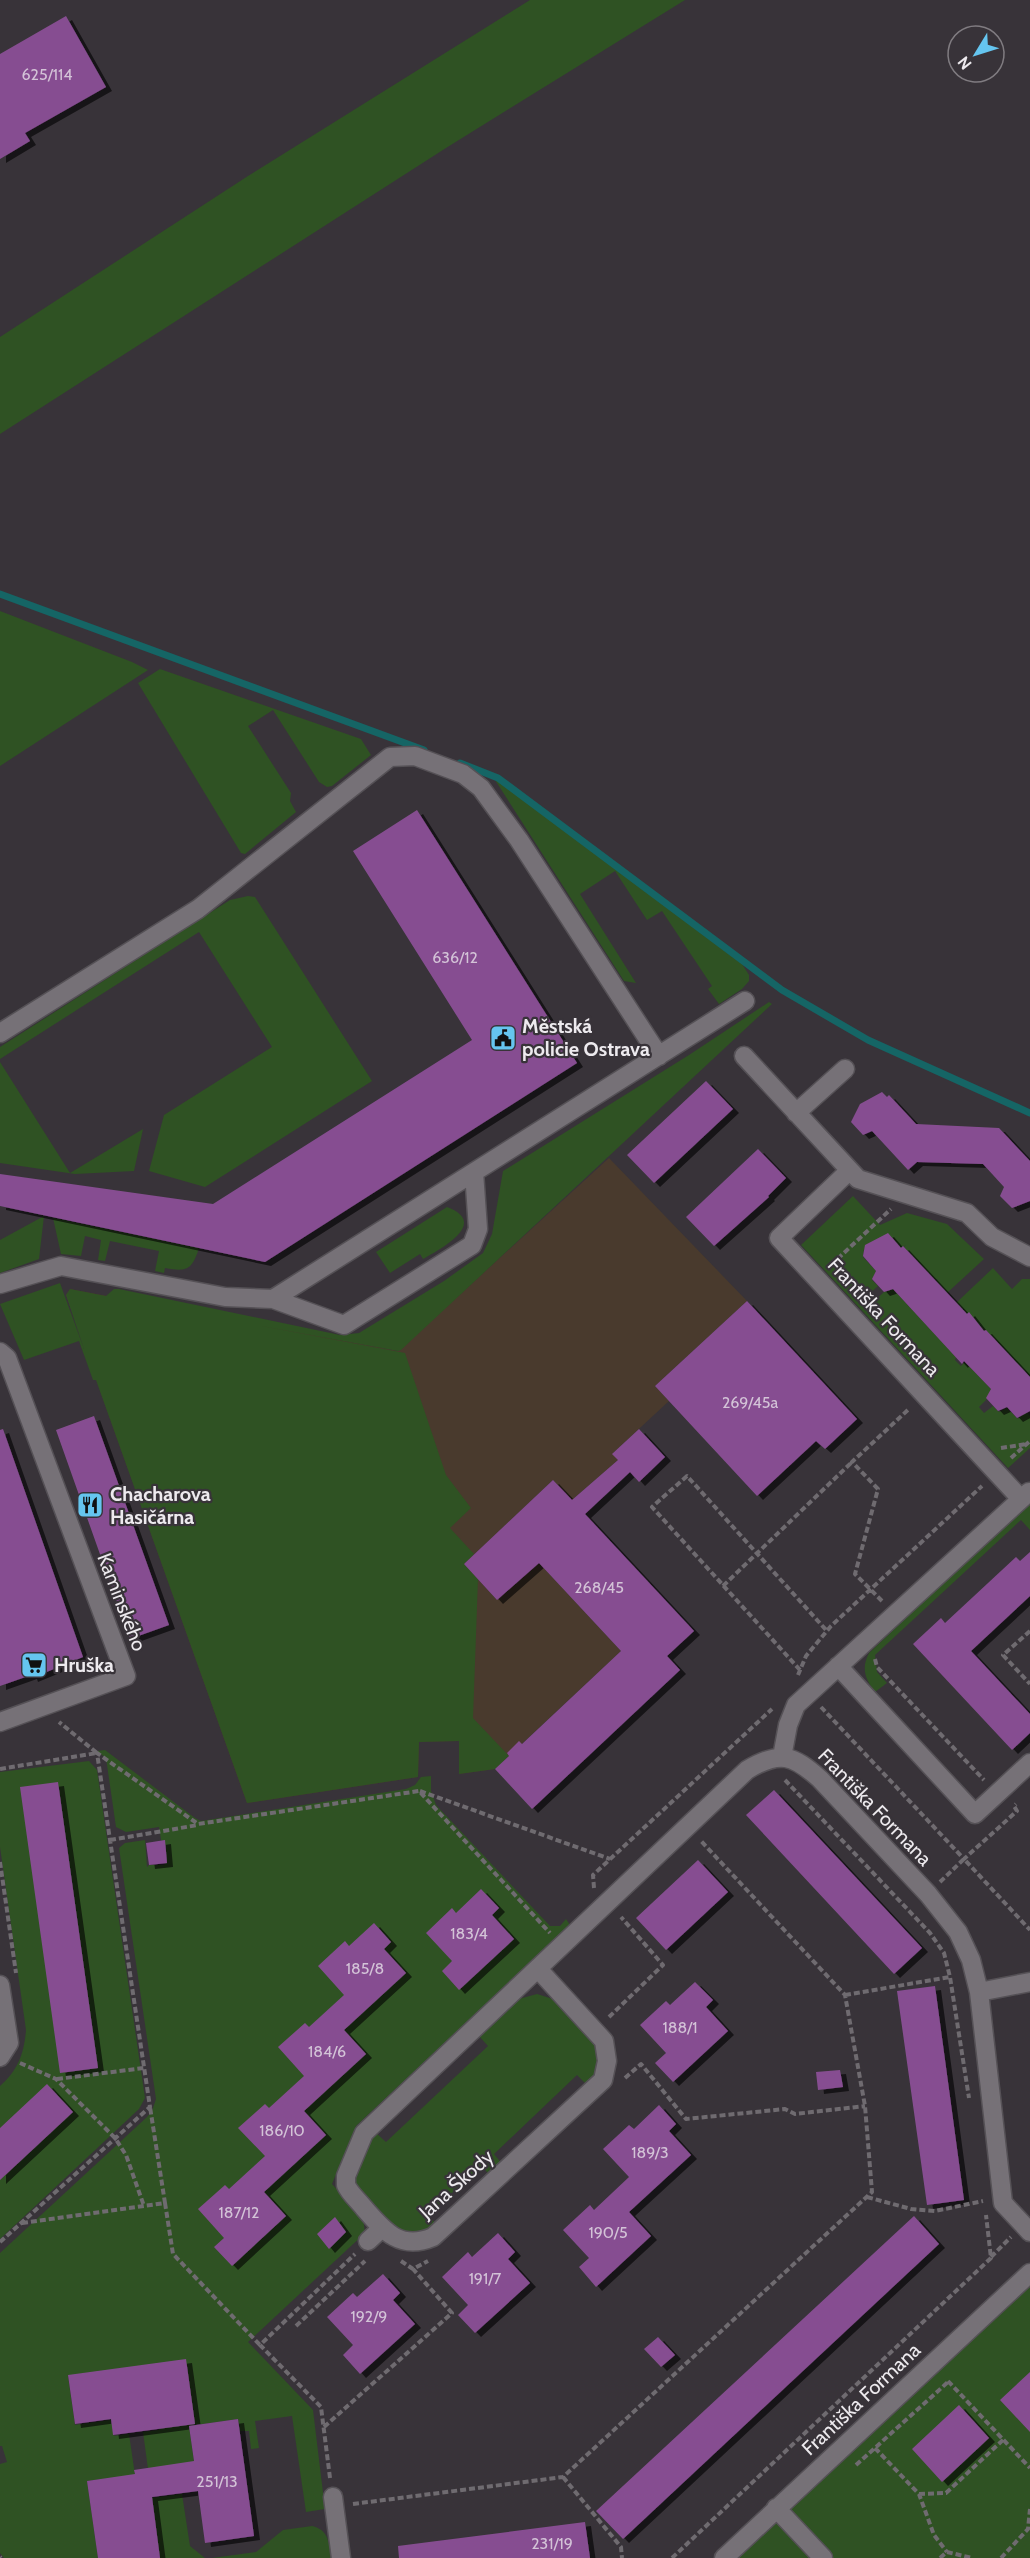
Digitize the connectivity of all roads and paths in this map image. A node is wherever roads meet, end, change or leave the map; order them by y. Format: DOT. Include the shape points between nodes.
graph roads {
  1 [pos="745,1001"];
  2 [pos="0,1033"];
  3 [pos="658,1056"];
  4 [pos="744,1056"];
  5 [pos="845,1069"];
  6 [pos="796,1113"];
  7 [pos="849,1171"];
  8 [pos="474,1172"];
  9 [pos="897,1203"];
  10 [pos="1030,1257"];
  11 [pos="827,1269"];
  12 [pos="0,1284"];
  13 [pos="273,1299"];
  14 [pos="0,1352"];
  15 [pos="915,1403"];
  16 [pos="1026,1444"];
  17 [pos="996,1449"];
  18 [pos="852,1462"];
  19 [pos="985,1483"];
  20 [pos="1026,1495"];
  21 [pos="757,1554"];
  22 [pos="723,1586"];
  23 [pos="870,1589"];
  24 [pos="895,1615"];
  25 [pos="827,1631"];
  26 [pos="1030,1631"];
  27 [pos="874,1654"];
  28 [pos="838,1666"];
  29 [pos="800,1670"];
  30 [pos="1030,1684"];
  31 [pos="809,1694"];
  32 [pos="774,1707"];
  33 [pos="57,1720"];
  34 [pos="0,1722"];
  35 [pos="97,1753"];
  36 [pos="1030,1763"];
  37 [pos="780,1765"];
  38 [pos="0,1769"];
  39 [pos="993,1775"];
  40 [pos="419,1791"];
  41 [pos="1022,1798"];
  42 [pos="198,1824"];
  43 [pos="706,1832"];
  44 [pos="110,1840"];
  45 [pos="610,1859"];
  46 [pos="964,1859"];
  47 [pos="928,1894"];
  48 [pos="594,1898"];
  49 [pos="910,1912"];
  50 [pos="618,1914"];
  51 [pos="560,1928"];
  52 [pos="1030,1930"];
  53 [pos="539,1970"];
  54 [pos="950,1977"];
  55 [pos="1030,1982"];
  56 [pos="0,1985"];
  57 [pos="978,1992"];
  58 [pos="845,1995"];
  59 [pos="605,2022"];
  60 [pos="8,2059"];
  61 [pos="144,2068"];
  62 [pos="624,2069"];
  63 [pos="56,2079"];
  64 [pos="150,2105"];
  65 [pos="864,2106"];
  66 [pos="970,2107"];
  67 [pos="115,2138"];
  68 [pos="982,2189"];
  69 [pos="1002,2195"];
  70 [pos="866,2197"];
  71 [pos="984,2201"];
  72 [pos="165,2203"];
  73 [pos="144,2206"];
  74 [pos="21,2223"];
  75 [pos="1027,2229"];
  76 [pos="374,2240"];
  77 [pos="0,2242"];
  78 [pos="991,2258"];
  79 [pos="428,2260"];
  80 [pos="413,2269"];
  81 [pos="1030,2273"];
  82 [pos="296,2326"];
  83 [pos="260,2345"];
  84 [pos="932,2364"];
  85 [pos="324,2427"];
  86 [pos="1004,2439"];
  87 [pos="875,2448"];
  88 [pos="1030,2468"];
  89 [pos="563,2477"];
  90 [pos="919,2494"];
  91 [pos="333,2501"];
  92 [pos="776,2508"];
  93 [pos="1030,2509"];
  94 [pos="1029,2528"];
  95 [pos="947,2552"];
  96 [pos="341,2558"];
  97 [pos="622,2558"];
  98 [pos="672,2558"];
  99 [pos="724,2558"];
  100 [pos="823,2558"];
  101 [pos="940,2558"];
  102 [pos="972,2558"];
  103 [pos="1001,2558"];
  1 -- 3 [label="street"];
  2 -- 3 [label="street" via="198,909 390,757 415,756 463,774 481,788 519,840"];
  3 -- 8 [label="street"];
  4 -- 6 [label="street"];
  5 -- 6 [label="street"];
  6 -- 7 [label="street"];
  7 -- 10 [label="street" via="867,1183 967,1213 992,1237"];
  7 -- 20 [label="street, Františka Formana" via="779,1238"];
  8 -- 13 [label="street"];
  8 -- 13 [label="street" via="478,1229 472,1245 345,1325"];
  9 -- 11 [label="path"];
  12 -- 13 [label="street" via="61,1266 225,1297"];
  14 -- 34 [label="street, Kaminského" via="7,1358 126,1676"];
  15 -- 18 [label="path"];
  16 -- 17 [label="path"];
  18 -- 21 [label="path"];
  18 -- 23 [label="path" via="879,1489 855,1574"];
  19 -- 23 [label="path"];
  20 -- 24 [label="street, Františka Formana"];
  21 -- 22 [label="path"];
  21 -- 22 [label="path" via="687,1476 652,1508"];
  21 -- 25 [label="path"];
  22 -- 29 [label="path"];
  23 -- 24 [label="path"];
  23 -- 25 [label="path"];
  24 -- 28 [label="street, Františka Formana"];
  25 -- 29 [label="path" via="806,1656"];
  26 -- 30 [label="path" via="1003,1655"];
  27 -- 39 [label="path" via="877,1666 986,1782"];
  28 -- 31 [label="street, Františka Formana"];
  28 -- 36 [label="street" via="975,1814"];
  29 -- 31 [label="path" via="796,1681"];
  31 -- 37 [label="street, Františka Formana" via="796,1705"];
  31 -- 46 [label="path"];
  32 -- 45 [label="path"];
  33 -- 35 [label="path"];
  35 -- 38 [label="path"];
  35 -- 42 [label="path"];
  35 -- 44 [label="path"];
  37 -- 47 [label="street, Františka Formana" via="802,1762"];
  37 -- 49 [label="path"];
  37 -- 53 [label="street, Jana Škody" via="764,1760 747,1770"];
  40 -- 42 [label="path"];
  40 -- 45 [label="path"];
  40 -- 51 [label="path" via="552,1935"];
  41 -- 46 [label="path" via="1014,1806 1017,1811"];
  42 -- 44 [label="path"];
  43 -- 58 [label="path" via="699,1839"];
  44 -- 61 [label="path"];
  45 -- 48 [label="path" via="593,1875"];
  46 -- 47 [label="path"];
  46 -- 52 [label="path"];
  47 -- 49 [label="path"];
  47 -- 57 [label="street, Františka Formana" via="957,1932 971,1960"];
  49 -- 54 [label="path" via="944,1953"];
  50 -- 59 [label="path" via="663,1965"];
  53 -- 76 [label="street, Jana Škody" via="364,2133 346,2185"];
  53 -- 76 [label="street, Jana Škody" via="604,2041 607,2061 603,2080 433,2236 413,2242"];
  54 -- 58 [label="path"];
  54 -- 66 [label="path"];
  55 -- 57 [label="street"];
  56 -- 60 [label="street"];
  57 -- 69 [label="street, Františka Formana"];
  58 -- 65 [label="path"];
  60 -- 63 [label="path"];
  61 -- 63 [label="path"];
  61 -- 64 [label="path"];
  62 -- 65 [label="path" via="624,2078 641,2064 686,2118 785,2109 795,2114"];
  63 -- 67 [label="path"];
  64 -- 67 [label="path"];
  64 -- 72 [label="path"];
  65 -- 70 [label="path" via="872,2192"];
  67 -- 73 [label="path" via="126,2156"];
  67 -- 74 [label="path"];
  68 -- 71 [label="path"];
  69 -- 71 [label="path"];
  69 -- 75 [label="street, Františka Formana" via="1003,2203"];
  70 -- 71 [label="path" via="935,2211"];
  70 -- 89 [label="path"];
  71 -- 78 [label="path"];
  72 -- 73 [label="path"];
  72 -- 83 [label="path" via="173,2254"];
  73 -- 74 [label="path"];
  74 -- 77 [label="path"];
  75 -- 78 [label="path"];
  76 -- 80 [label="path"];
  76 -- 82 [label="path"];
  76 -- 83 [label="path"];
  78 -- 98 [label="path"];
  79 -- 80 [label="path"];
  80 -- 85 [label="path" via="452,2313"];
  81 -- 84 [label="street, Františka Formana"];
  83 -- 85 [label="path" via="321,2407"];
  84 -- 86 [label="path"];
  84 -- 92 [label="street, Františka Formana"];
  85 -- 91 [label="path"];
  86 -- 88 [label="path"];
  86 -- 90 [label="path" via="946,2493"];
  87 -- 90 [label="path"];
  89 -- 91 [label="path"];
  89 -- 97 [label="path" via="621,2547"];
  90 -- 95 [label="path" via="934,2535"];
  91 -- 96 [label="street"];
  92 -- 99 [label="street, Františka Formana"];
  92 -- 100 [label="street"];
  93 -- 94 [label="path"];
  94 -- 103 [label="path"];
  95 -- 101 [label="path"];
  95 -- 102 [label="path"];
}
